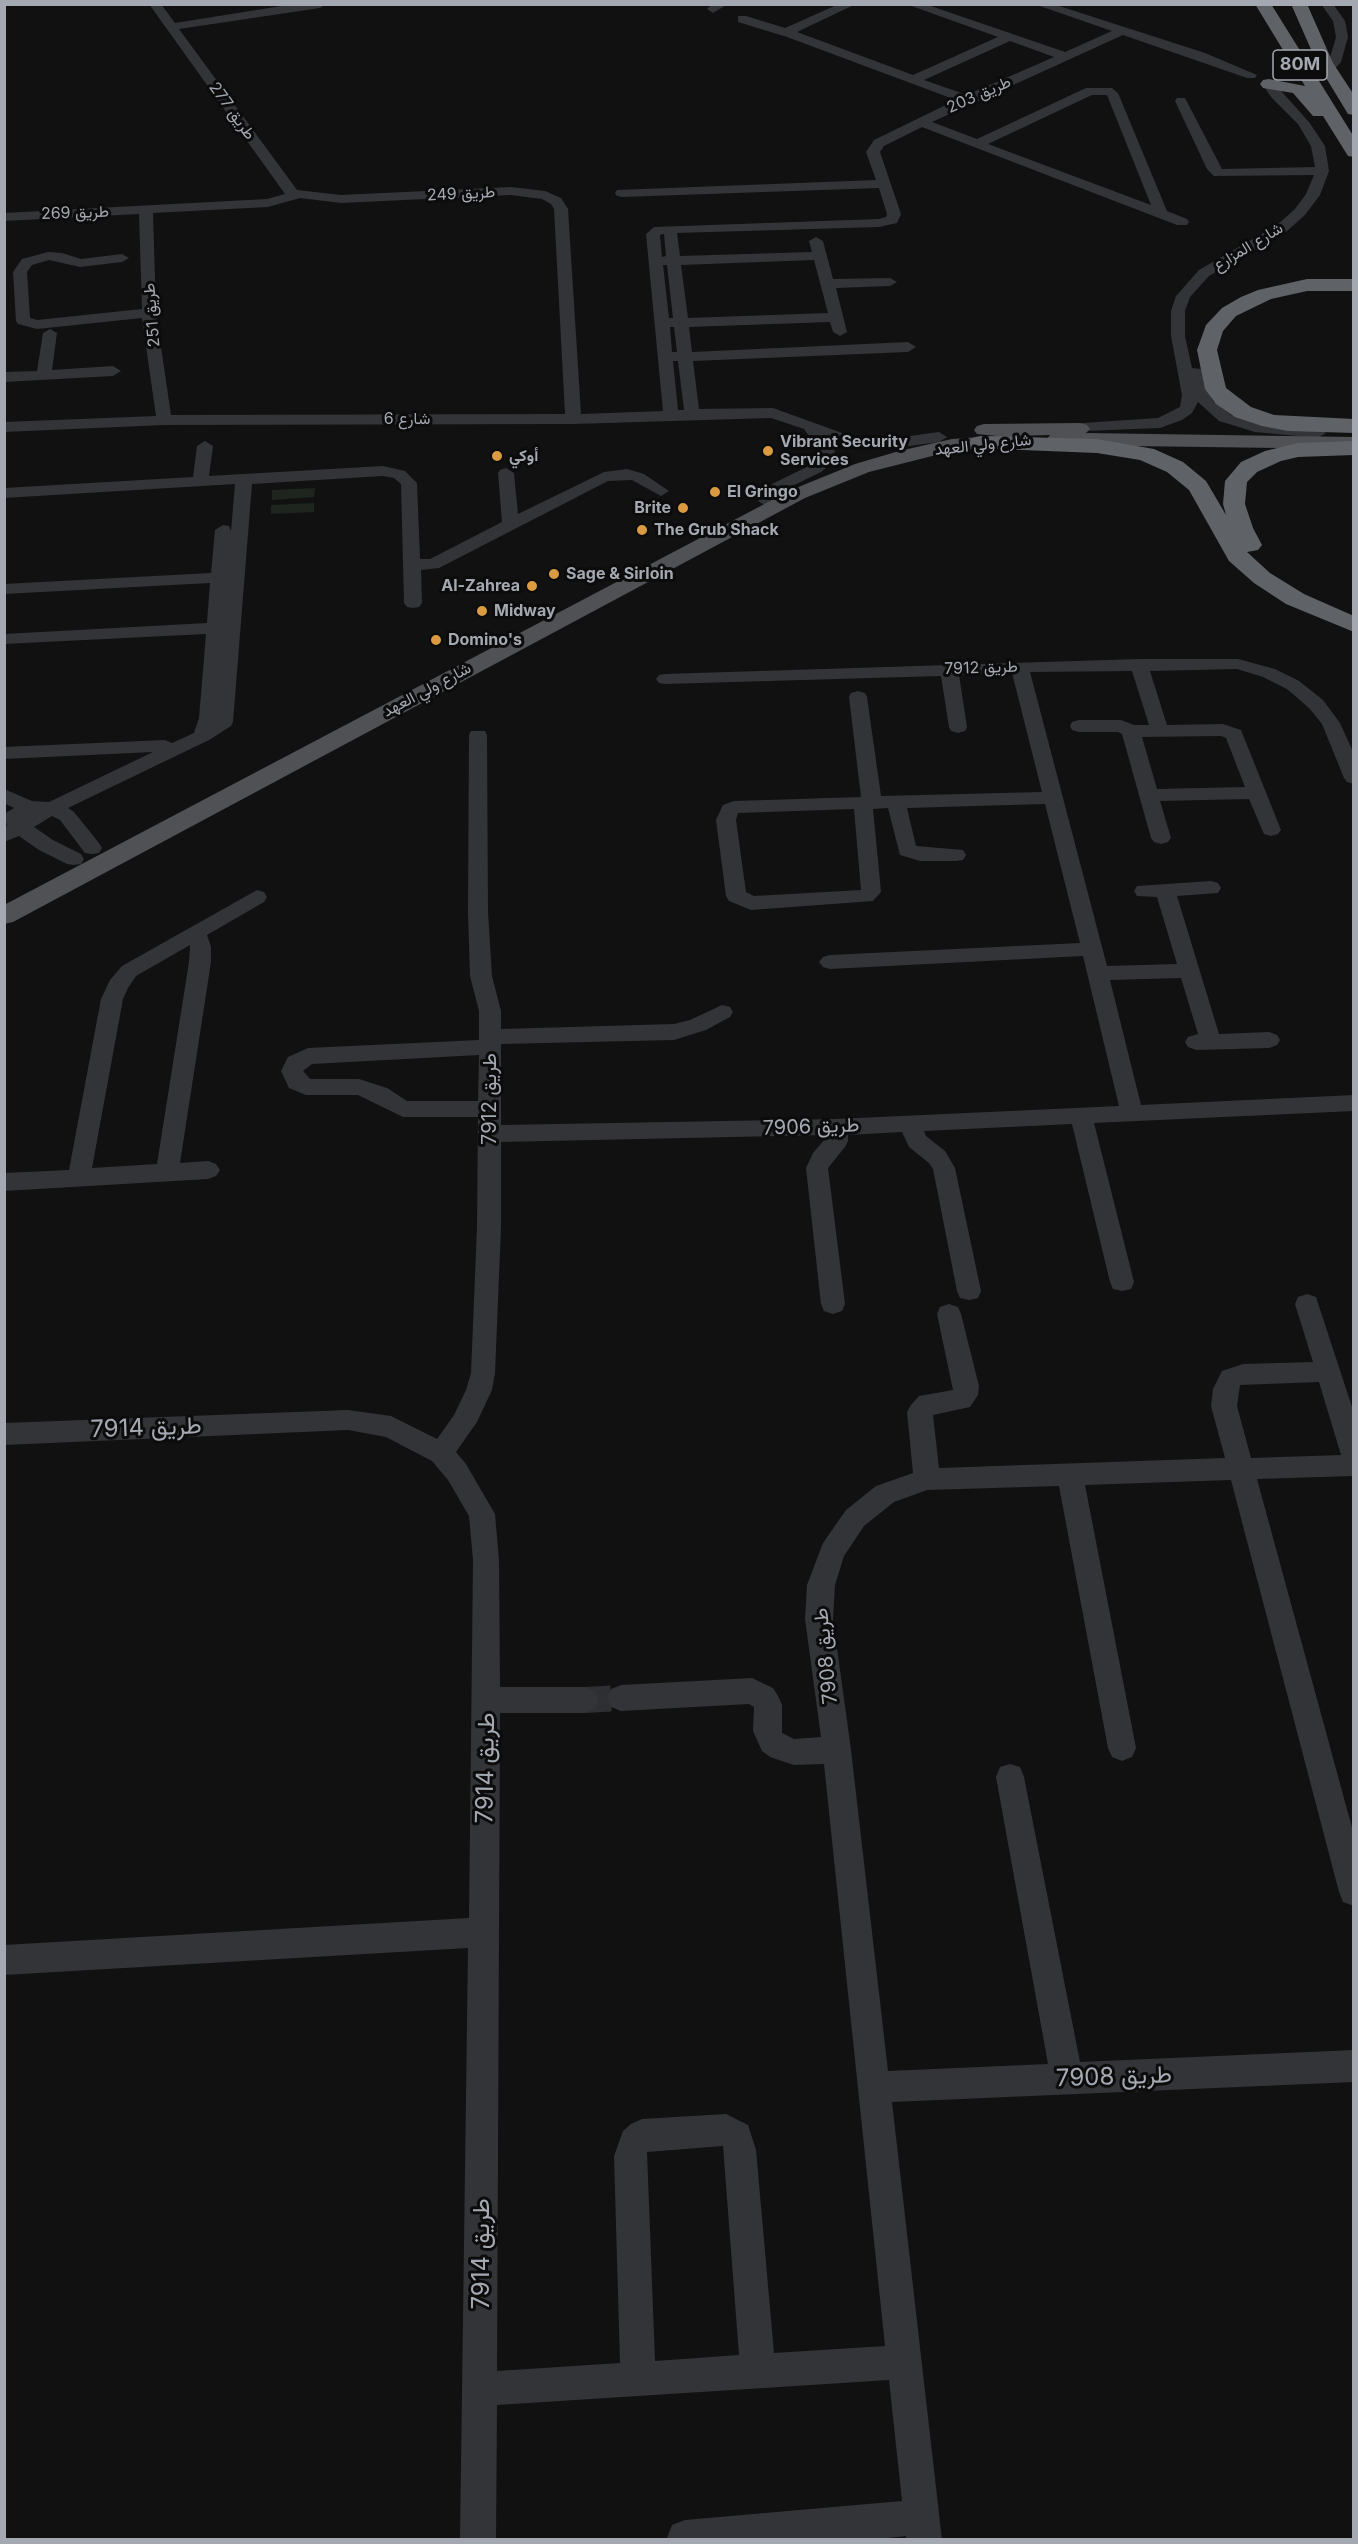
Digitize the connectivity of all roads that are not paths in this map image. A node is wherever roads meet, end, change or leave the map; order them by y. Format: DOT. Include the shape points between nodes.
graph roads {
  1 [pos="155,4"];
  2 [pos="320,4"];
  3 [pos="850,4"];
  4 [pos="912,4"];
  5 [pos="1040,4"];
  6 [pos="1253,4"];
  7 [pos="1263,4"];
  8 [pos="1277,4"];
  9 [pos="1282,4"];
  10 [pos="1299,4"];
  11 [pos="1328,4"];
  12 [pos="1095,9"];
  13 [pos="1076,11"];
  14 [pos="742,19"];
  15 [pos="1291,26"];
  16 [pos="172,27"];
  17 [pos="1122,32"];
  18 [pos="785,33"];
  19 [pos="1009,37"];
  20 [pos="1185,52"];
  21 [pos="1065,56"];
  22 [pos="1328,69"];
  23 [pos="915,80"];
  24 [pos="1264,80"];
  25 [pos="967,100"];
  26 [pos="1181,101"];
  27 [pos="1353,110"];
  28 [pos="920,122"];
  29 [pos="1353,123"];
  30 [pos="977,144"];
  31 [pos="1351,148"];
  32 [pos="1321,174"];
  33 [pos="885,184"];
  34 [pos="622,193"];
  35 [pos="293,195"];
  36 [pos="146,210"];
  37 [pos="1161,214"];
  38 [pos="4,217"];
  39 [pos="1182,222"];
  40 [pos="811,225"];
  41 [pos="670,230"];
  42 [pos="820,256"];
  43 [pos="122,258"];
  44 [pos="674,260"];
  45 [pos="656,261"];
  46 [pos="890,282"];
  47 [pos="827,284"];
  48 [pos="1353,285"];
  49 [pos="149,313"];
  50 [pos="836,317"];
  51 [pos="663,323"];
  52 [pos="681,323"];
  53 [pos="1178,325"];
  54 [pos="50,333"];
  55 [pos="908,347"];
  56 [pos="844,349"];
  57 [pos="685,357"];
  58 [pos="667,358"];
  59 [pos="113,372"];
  60 [pos="44,375"];
  61 [pos="4,377"];
  62 [pos="692,414"];
  63 [pos="671,415"];
  64 [pos="573,419"];
  65 [pos="164,420"];
  66 [pos="808,425"];
  67 [pos="1353,426"];
  68 [pos="4,427"];
  69 [pos="1067,429"];
  70 [pos="1318,433"];
  71 [pos="1353,433"];
  72 [pos="939,437"];
  73 [pos="980,443"];
  74 [pos="1353,443"];
  75 [pos="205,447"];
  76 [pos="1353,448"];
  77 [pos="506,472"];
  78 [pos="236,480"];
  79 [pos="200,482"];
  80 [pos="661,491"];
  81 [pos="4,493"];
  82 [pos="766,501"];
  83 [pos="512,525"];
  84 [pos="411,565"];
  85 [pos="227,577"];
  86 [pos="4,589"];
  87 [pos="413,603"];
  88 [pos="1353,605"];
  89 [pos="1353,625"];
  90 [pos="224,627"];
  91 [pos="4,639"];
  92 [pos="1139,664"];
  93 [pos="1020,667"];
  94 [pos="949,670"];
  95 [pos="665,679"];
  96 [pos="858,697"];
  97 [pos="1079,726"];
  98 [pos="958,727"];
  99 [pos="1131,731"];
  100 [pos="1160,731"];
  101 [pos="478,735"];
  102 [pos="4,753"];
  103 [pos="169,753"];
  104 [pos="1353,778"];
  105 [pos="1258,793"];
  106 [pos="4,795"];
  107 [pos="1150,795"];
  108 [pos="1054,798"];
  109 [pos="896,802"];
  110 [pos="867,803"];
  111 [pos="52,808"];
  112 [pos="14,820"];
  113 [pos="1271,830"];
  114 [pos="1161,838"];
  115 [pos="83,854"];
  116 [pos="956,855"];
  117 [pos="1211,888"];
  118 [pos="1165,890"];
  119 [pos="1144,891"];
  120 [pos="4,896"];
  121 [pos="257,897"];
  122 [pos="4,910"];
  123 [pos="4,916"];
  124 [pos="196,932"];
  125 [pos="1095,960"];
  126 [pos="830,962"];
  127 [pos="1188,964"];
  128 [pos="722,1012"];
  129 [pos="1269,1040"];
  130 [pos="490,1042"];
  131 [pos="1353,1103"];
  132 [pos="490,1109"];
  133 [pos="1132,1113"];
  134 [pos="1081,1116"];
  135 [pos="909,1123"];
  136 [pos="836,1127"];
  137 [pos="490,1134"];
  138 [pos="208,1170"];
  139 [pos="167,1172"];
  140 [pos="79,1178"];
  141 [pos="4,1182"];
  142 [pos="1122,1282"];
  143 [pos="969,1291"];
  144 [pos="833,1304"];
  145 [pos="1307,1304"];
  146 [pos="949,1314"];
  147 [pos="1328,1372"];
  148 [pos="4,1434"];
  149 [pos="441,1453"];
  150 [pos="1353,1455"];
  151 [pos="1353,1465"];
  152 [pos="1239,1469"];
  153 [pos="1070,1475"];
  154 [pos="927,1479"];
  155 [pos="621,1698"];
  156 [pos="486,1700"];
  157 [pos="585,1700"];
  158 [pos="1122,1748"];
  159 [pos="837,1750"];
  160 [pos="1010,1777"];
  161 [pos="1342,1810"];
  162 [pos="1353,1892"];
  163 [pos="484,1932"];
  164 [pos="4,1960"];
  165 [pos="1353,2066"];
  166 [pos="1067,2079"];
  167 [pos="875,2087"];
  168 [pos="905,2362"];
  169 [pos="758,2372"];
  170 [pos="638,2379"];
  171 [pos="481,2389"];
  172 [pos="923,2528"];
  173 [pos="686,2538"];
  174 [pos="478,2540"];
  1 -- 16 [label="street, طريق 277"];
  2 -- 16 [label="street"];
  3 -- 18 [label="street"];
  4 -- 19 [label="street"];
  5 -- 13 [label="street"];
  6 -- 24 [label="highway" via="1274,46"];
  7 -- 31 [label="highway, 80M"];
  8 -- 15 [label="highway, 80M"];
  9 -- 15 [label="highway"];
  10 -- 22 [label="highway"];
  11 -- 22 [label="street" via="1339,21 1342,37 1335,62"];
  12 -- 13 [label="street"];
  13 -- 17 [label="street"];
  14 -- 18 [label="street"];
  15 -- 29 [label="highway, 80M"];
  16 -- 35 [label="street, طريق 277"];
  17 -- 20 [label="street"];
  17 -- 21 [label="street, طريق 203"];
  18 -- 23 [label="street"];
  19 -- 21 [label="street"];
  19 -- 23 [label="street"];
  20 -- 24 [label="street"];
  20 -- 24 [label="street" via="1218,66 1237,81 1240,77"];
  21 -- 25 [label="street, طريق 203"];
  22 -- 27 [label="highway"];
  23 -- 25 [label="street"];
  24 -- 31 [label="highway" via="1302,91"];
  24 -- 32 [label="street" via="1314,138 1321,154"];
  25 -- 28 [label="street, طريق 203"];
  26 -- 32 [label="street" via="1216,171"];
  28 -- 30 [label="street"];
  28 -- 33 [label="street, طريق 203" via="877,146 873,153"];
  30 -- 37 [label="street"];
  30 -- 37 [label="street" via="1090,91 1108,91"];
  32 -- 53 [label="street, شارع المزارع" via="1313,195 1291,220 1192,283 1180,304"];
  33 -- 34 [label="street"];
  33 -- 40 [label="street, طريق 203" via="894,214 892,220"];
  35 -- 36 [label="street, طريق 249" via="268,203"];
  35 -- 64 [label="street, طريق 249" via="350,199 520,191 556,201 561,209"];
  36 -- 38 [label="street, طريق 269"];
  36 -- 49 [label="street, طريق 251"];
  37 -- 39 [label="street"];
  40 -- 41 [label="street, طريق 203"];
  40 -- 42 [label="street"];
  41 -- 44 [label="street"];
  41 -- 45 [label="street" via="653,232"];
  42 -- 44 [label="street"];
  42 -- 47 [label="street"];
  43 -- 49 [label="street" via="80,263 48,256 27,262 20,272 23,321 37,325"];
  44 -- 45 [label="street"];
  44 -- 52 [label="street"];
  45 -- 51 [label="street"];
  46 -- 47 [label="street"];
  47 -- 50 [label="street"];
  48 -- 67 [label="highway" via="1307,285 1248,301 1228,312 1213,329 1207,350 1216,389 1244,411 1288,424"];
  49 -- 65 [label="street, طريق 251"];
  50 -- 52 [label="street"];
  50 -- 56 [label="street"];
  51 -- 52 [label="street"];
  51 -- 58 [label="street"];
  52 -- 57 [label="street"];
  53 -- 69 [label="street, شارع المزارع" via="1190,400 1182,414 1160,423"];
  53 -- 70 [label="street" via="1203,398 1211,408 1244,424"];
  54 -- 60 [label="street"];
  55 -- 56 [label="street"];
  56 -- 57 [label="street"];
  57 -- 58 [label="street"];
  57 -- 62 [label="street"];
  58 -- 63 [label="street"];
  59 -- 60 [label="street"];
  60 -- 61 [label="street"];
  62 -- 63 [label="street, شارع 6"];
  62 -- 66 [label="street, شارع 6" via="773,413"];
  63 -- 64 [label="street, شارع 6"];
  64 -- 65 [label="street, شارع 6"];
  65 -- 68 [label="street, شارع 6"];
  66 -- 72 [label="street, شارع 6" via="854,443 888,444"];
  66 -- 82 [label="street" via="823,441 827,450 825,460 778,487"];
  69 -- 70 [label="main road, شارع ولي العهد"];
  69 -- 72 [label="main road, شارع ولي العهد" via="976,431"];
  70 -- 71 [label="main road, شارع ولي العهد"];
  72 -- 82 [label="main road, شارع ولي العهد" via="899,446 822,473"];
  73 -- 74 [label="main road, شارع ولي العهد" via="1067,439"];
  73 -- 89 [label="highway" via="1096,446 1146,454 1175,466 1198,486 1237,556 1295,599"];
  73 -- 123 [label="main road, شارع ولي العهد" via="906,455 798,494"];
  75 -- 79 [label="street"];
  76 -- 88 [label="highway" via="1298,450 1250,466 1236,481 1234,504 1251,546 1275,570 1304,587"];
  77 -- 83 [label="street"];
  78 -- 79 [label="street"];
  78 -- 84 [label="street" via="383,471 399,474 408,483"];
  78 -- 85 [label="street"];
  79 -- 81 [label="street"];
  80 -- 83 [label="street" via="638,477 613,474"];
  82 -- 115 [label="main road, شارع ولي العهد"];
  83 -- 84 [label="street" via="433,564"];
  84 -- 87 [label="street"];
  85 -- 86 [label="street"];
  85 -- 90 [label="street"];
  90 -- 91 [label="street"];
  90 -- 103 [label="street" via="225,718 221,725"];
  92 -- 93 [label="street, طريق 7912"];
  92 -- 100 [label="street"];
  92 -- 104 [label="street, طريق 7912" via="1238,664 1293,685 1316,704 1330,723"];
  93 -- 94 [label="street, طريق 7912"];
  93 -- 108 [label="street"];
  94 -- 95 [label="street, طريق 7912"];
  94 -- 98 [label="street"];
  96 -- 110 [label="street"];
  97 -- 99 [label="street" via="1118,726"];
  99 -- 100 [label="street"];
  99 -- 107 [label="street"];
  100 -- 105 [label="street" via="1222,730 1234,734"];
  101 -- 130 [label="street, طريق 7912" via="478,912"];
  102 -- 103 [label="street" via="165,746"];
  103 -- 111 [label="street"];
  105 -- 107 [label="street"];
  105 -- 113 [label="street"];
  106 -- 112 [label="street"];
  107 -- 114 [label="street"];
  108 -- 109 [label="street"];
  108 -- 125 [label="street"];
  109 -- 110 [label="street"];
  109 -- 116 [label="street" via="908,850 920,855"];
  110 -- 110 [label="street" via="730,809 726,820 736,896 751,903 866,896 871,891"];
  111 -- 112 [label="street"];
  111 -- 115 [label="street" via="67,816"];
  112 -- 115 [label="street" via="46,845"];
  115 -- 120 [label="main road, شارع ولي العهد"];
  115 -- 122 [label="main road" via="88,858 79,866"];
  117 -- 118 [label="street"];
  118 -- 119 [label="street"];
  118 -- 127 [label="street"];
  121 -- 124 [label="street"];
  124 -- 139 [label="street" via="201,946 200,962"];
  124 -- 140 [label="street" via="129,971 114,992"];
  125 -- 126 [label="street"];
  125 -- 127 [label="street"];
  125 -- 133 [label="street"];
  127 -- 129 [label="street" via="1203,1042"];
  128 -- 130 [label="street" via="674,1032"];
  130 -- 132 [label="street, طريق 7912"];
  130 -- 132 [label="street" via="308,1056 296,1063 292,1071 294,1078 306,1087 359,1087 404,1109"];
  131 -- 133 [label="street, طريق 7906"];
  132 -- 137 [label="street, طريق 7912"];
  133 -- 134 [label="street, طريق 7906"];
  134 -- 135 [label="street, طريق 7906"];
  134 -- 142 [label="street"];
  135 -- 136 [label="street, طريق 7906"];
  135 -- 143 [label="street" via="917,1141 944,1168"];
  136 -- 137 [label="street, طريق 7906"];
  136 -- 144 [label="street" via="837,1141 817,1168"];
  137 -- 149 [label="street, طريق 7912" via="483,1373 464,1422"];
  138 -- 139 [label="street"];
  139 -- 140 [label="street"];
  140 -- 141 [label="street"];
  145 -- 147 [label="street"];
  146 -- 154 [label="street" via="965,1395 961,1400 928,1403 920,1412"];
  147 -- 150 [label="street"];
  147 -- 152 [label="street" via="1242,1374 1231,1378 1224,1406"];
  148 -- 149 [label="street, طريق 7914" via="348,1420 391,1427"];
  149 -- 156 [label="street, طريق 7914" via="482,1514 486,1560"];
  151 -- 152 [label="street, طريق 7908"];
  152 -- 153 [label="street, طريق 7908"];
  152 -- 161 [label="street"];
  153 -- 154 [label="street, طريق 7908"];
  153 -- 158 [label="street"];
  154 -- 159 [label="street, طريق 7908" via="885,1494 855,1518 829,1559 821,1585 819,1619"];
  155 -- 159 [label="street" via="752,1691 768,1705 767,1731 780,1748 794,1752"];
  156 -- 157 [label="street"];
  156 -- 163 [label="street, طريق 7914"];
  159 -- 167 [label="street, طريق 7908"];
  160 -- 166 [label="street"];
  161 -- 162 [label="street"];
  163 -- 164 [label="street"];
  163 -- 171 [label="street, طريق 7914"];
  165 -- 166 [label="street, طريق 7908"];
  166 -- 167 [label="street, طريق 7908"];
  167 -- 168 [label="street, طريق 7908"];
  168 -- 169 [label="street"];
  168 -- 172 [label="street, طريق 7908"];
  169 -- 170 [label="street"];
  169 -- 170 [label="street" via="740,2150 737,2136 726,2130 642,2135 634,2142 630,2156"];
  170 -- 171 [label="street"];
  171 -- 174 [label="street, طريق 7914"];
  172 -- 173 [label="street"];
}
